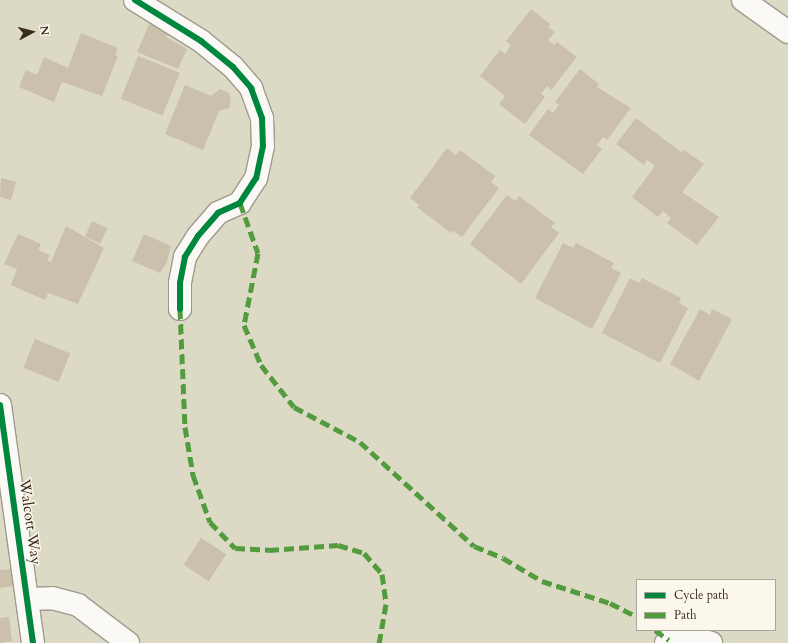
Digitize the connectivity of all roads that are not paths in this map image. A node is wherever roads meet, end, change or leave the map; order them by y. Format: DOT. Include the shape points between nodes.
graph roads {
  1 [pos="135,0"];
  2 [pos="743,0"];
  3 [pos="788,32"];
  4 [pos="180,309"];
  5 [pos="0,404"];
  6 [pos="28,599"];
  7 [pos="667,642"];
  8 [pos="32,643"];
  9 [pos="128,643"];
  10 [pos="711,643"];
  1 -- 4 [label="street" via="201,42 233,67 251,88 262,118 263,146 256,178 240,203 218,213 198,236 185,257 180,283"];
  2 -- 3 [label="street"];
  5 -- 6 [label="street, Walcott Way"];
  6 -- 8 [label="street, Walcott Way"];
  6 -- 9 [label="street" via="52,598 78,606"];
  7 -- 10 [label="street" via="695,638"];
}
